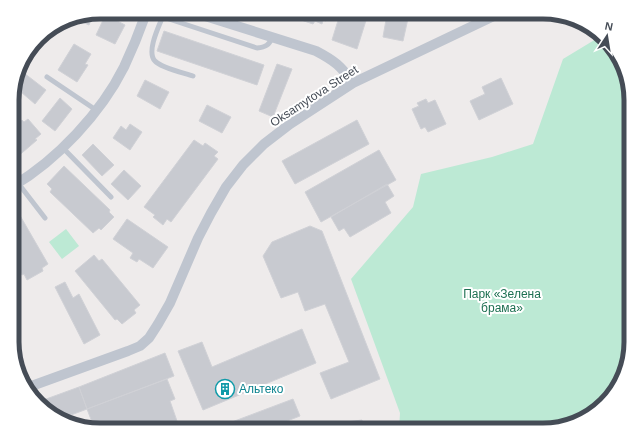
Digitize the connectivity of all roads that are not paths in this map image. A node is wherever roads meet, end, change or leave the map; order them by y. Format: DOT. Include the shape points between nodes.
graph roads {
  1 [pos="144,19"];
  2 [pos="162,19"];
  3 [pos="169,19"];
  4 [pos="212,19"];
  5 [pos="488,19"];
  6 [pos="272,38"];
  7 [pos="47,76"];
  8 [pos="194,76"];
  9 [pos="353,83"];
  10 [pos="96,110"];
  11 [pos="62,148"];
  12 [pos="19,183"];
  13 [pos="19,188"];
  14 [pos="111,197"];
  15 [pos="45,218"];
  16 [pos="32,386"];
  1 -- 10 [label="street" via="124,68"];
  2 -- 8 [label="lane" via="153,44 154,60"];
  3 -- 6 [label="lane" via="257,48 265,47"];
  4 -- 6 [label="street"];
  5 -- 9 [label="street, Oksamytova Street"];
  6 -- 9 [label="street" via="316,51 331,59 342,67"];
  7 -- 10 [label="lane"];
  9 -- 16 [label="street, Oksamytova Street" via="290,124 264,144 243,165 211,212 170,303 149,338 140,346 128,351"];
  10 -- 11 [label="street"];
  11 -- 12 [label="street"];
  11 -- 14 [label="lane"];
  13 -- 15 [label="lane"];
}
